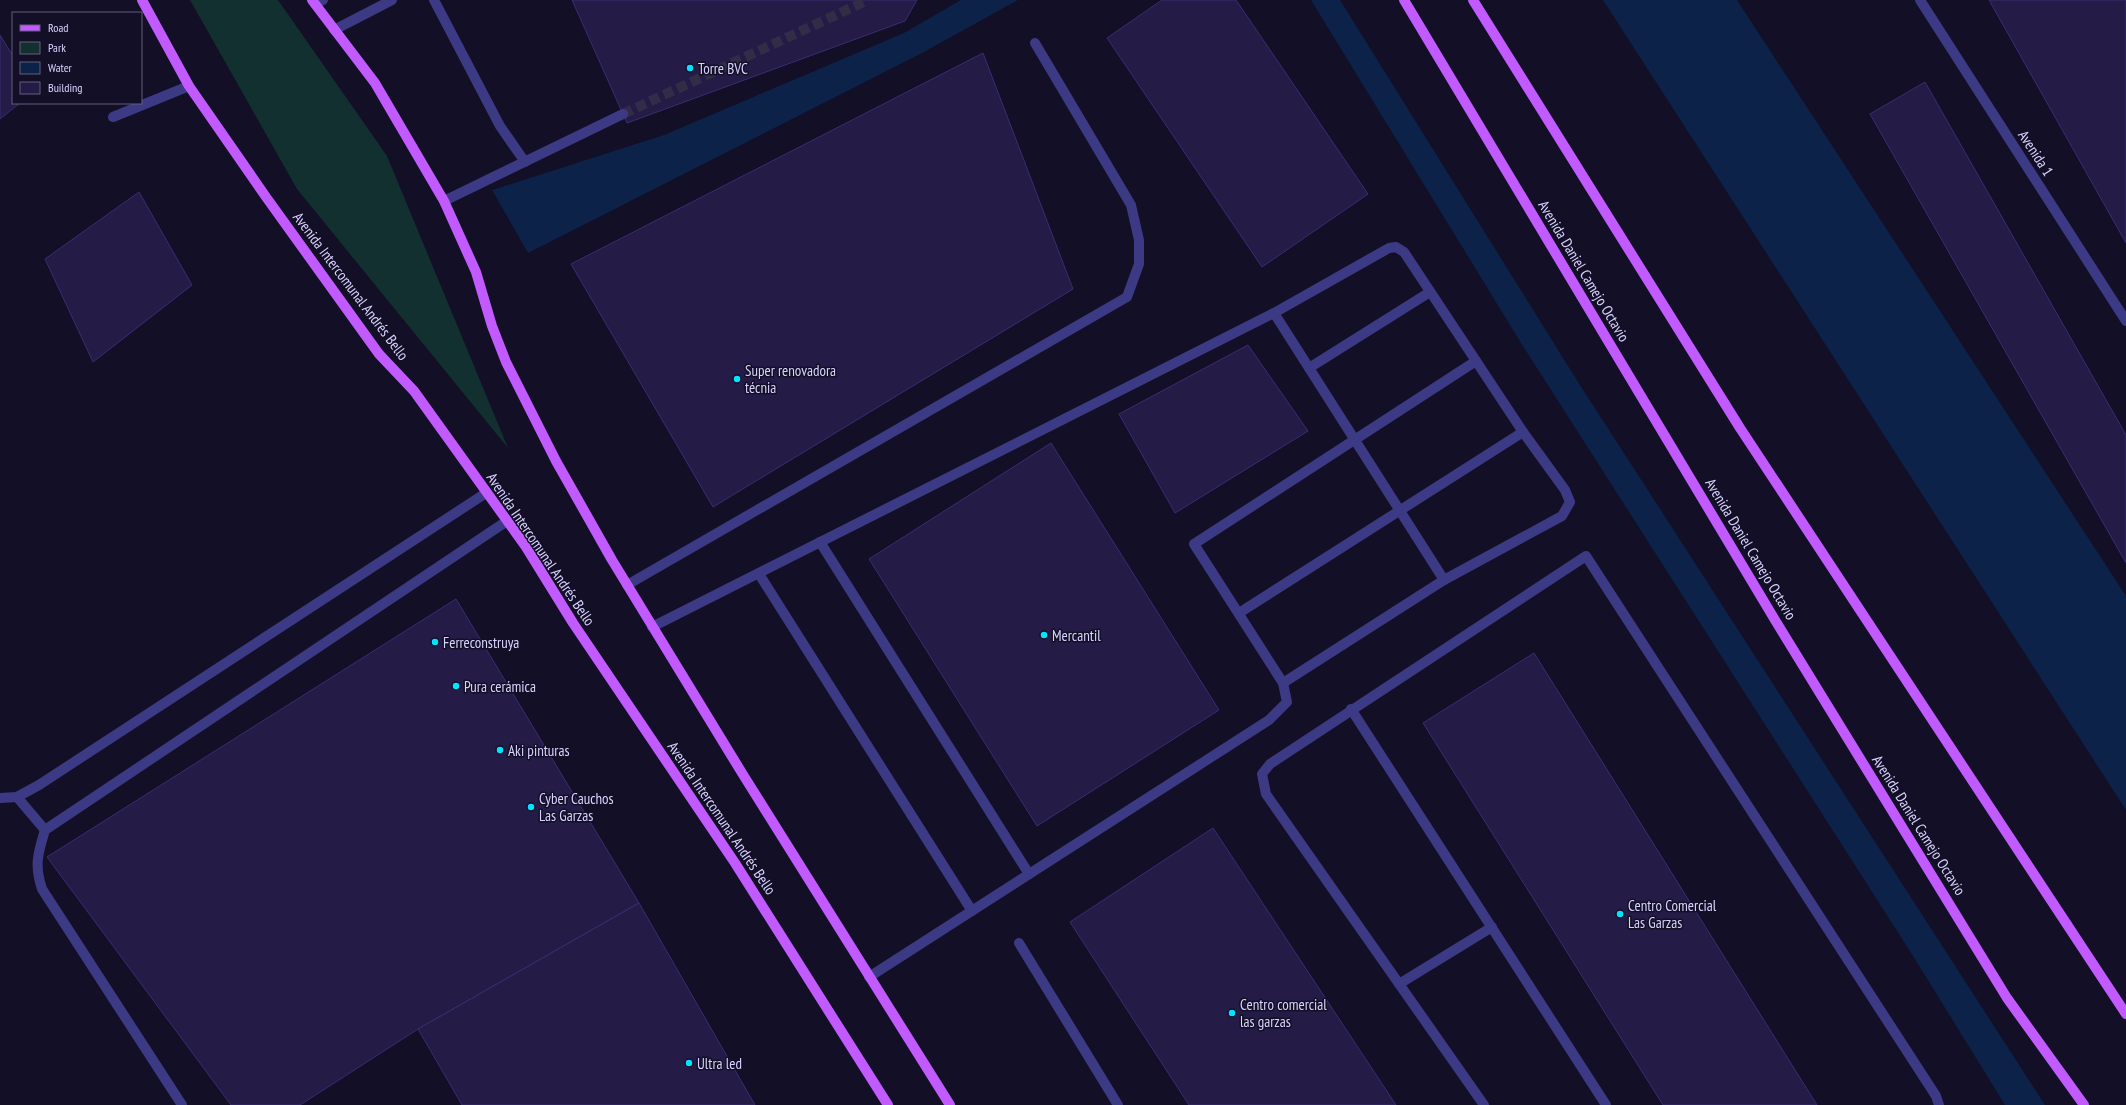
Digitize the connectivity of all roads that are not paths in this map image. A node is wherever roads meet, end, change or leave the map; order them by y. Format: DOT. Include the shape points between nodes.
graph roads {
  1 [pos="142,0"];
  2 [pos="392,0"];
  3 [pos="434,0"];
  4 [pos="1404,0"];
  5 [pos="1473,0"];
  6 [pos="1920,0"];
  7 [pos="317,1"];
  8 [pos="334,30"];
  9 [pos="1035,43"];
  10 [pos="189,86"];
  11 [pos="623,114"];
  12 [pos="114,117"];
  13 [pos="524,162"];
  14 [pos="444,201"];
  15 [pos="1430,292"];
  16 [pos="1274,313"];
  17 [pos="2126,321"];
  18 [pos="1476,361"];
  19 [pos="1309,368"];
  20 [pos="1522,432"];
  21 [pos="1355,440"];
  22 [pos="486,493"];
  23 [pos="1400,510"];
  24 [pos="507,521"];
  25 [pos="820,542"];
  26 [pos="759,574"];
  27 [pos="1444,580"];
  28 [pos="627,585"];
  29 [pos="1238,613"];
  30 [pos="652,627"];
  31 [pos="1283,683"];
  32 [pos="1351,709"];
  33 [pos="17,796"];
  34 [pos="0,798"];
  35 [pos="45,830"];
  36 [pos="1029,874"];
  37 [pos="972,911"];
  38 [pos="1492,926"];
  39 [pos="1019,943"];
  40 [pos="869,976"];
  41 [pos="1399,984"];
  42 [pos="2126,1014"];
  43 [pos="182,1105"];
  44 [pos="888,1105"];
  45 [pos="950,1105"];
  46 [pos="1118,1105"];
  47 [pos="1484,1105"];
  48 [pos="1606,1105"];
  49 [pos="1939,1105"];
  50 [pos="2084,1105"];
  1 -- 10 [label="main road, Avenida Intercomunal Andrés Bello"];
  2 -- 8 [label="street"];
  3 -- 13 [label="street" via="500,126"];
  4 -- 50 [label="main road, Avenida Daniel Camejo Octavio" via="1775,620 1978,951"];
  5 -- 42 [label="main road" via="1740,428"];
  6 -- 17 [label="street, Avenida 1"];
  7 -- 8 [label="main road"];
  8 -- 14 [label="main road" via="375,83"];
  9 -- 28 [label="street" via="1131,205 1139,240 1139,264 1127,297"];
  10 -- 12 [label="street"];
  10 -- 22 [label="main road, Avenida Intercomunal Andrés Bello" via="380,354 414,391"];
  11 -- 13 [label="street"];
  13 -- 14 [label="street"];
  14 -- 28 [label="main road" via="476,272 506,362 556,461"];
  15 -- 16 [label="street" via="1404,252 1396,247 1389,248"];
  15 -- 18 [label="street"];
  15 -- 19 [label="street"];
  16 -- 19 [label="street"];
  16 -- 25 [label="street"];
  18 -- 20 [label="street"];
  18 -- 21 [label="street"];
  19 -- 21 [label="street"];
  20 -- 23 [label="street"];
  20 -- 27 [label="street" via="1565,490 1570,502 1562,516"];
  21 -- 23 [label="street"];
  21 -- 29 [label="street" via="1194,544"];
  22 -- 24 [label="main road, Avenida Intercomunal Andrés Bello"];
  22 -- 33 [label="street" via="46,781"];
  23 -- 27 [label="street"];
  23 -- 29 [label="street"];
  24 -- 35 [label="street"];
  24 -- 44 [label="main road, Avenida Intercomunal Andrés Bello" via="735,863"];
  25 -- 26 [label="street"];
  25 -- 36 [label="street"];
  26 -- 30 [label="street"];
  26 -- 37 [label="street"];
  27 -- 31 [label="street"];
  28 -- 30 [label="main road"];
  29 -- 31 [label="street"];
  30 -- 40 [label="main road"];
  31 -- 36 [label="street" via="1287,702 1269,720"];
  32 -- 38 [label="street"];
  32 -- 41 [label="street" via="1270,764 1262,774 1263,784 1266,794"];
  32 -- 49 [label="street" via="1586,556 1936,1096"];
  33 -- 34 [label="street"];
  33 -- 35 [label="street"];
  35 -- 43 [label="street" via="37,858 37,874 42,889"];
  36 -- 37 [label="street"];
  37 -- 40 [label="street"];
  38 -- 41 [label="street"];
  38 -- 48 [label="street"];
  39 -- 46 [label="street"];
  40 -- 45 [label="main road"];
  41 -- 47 [label="street"];
}
